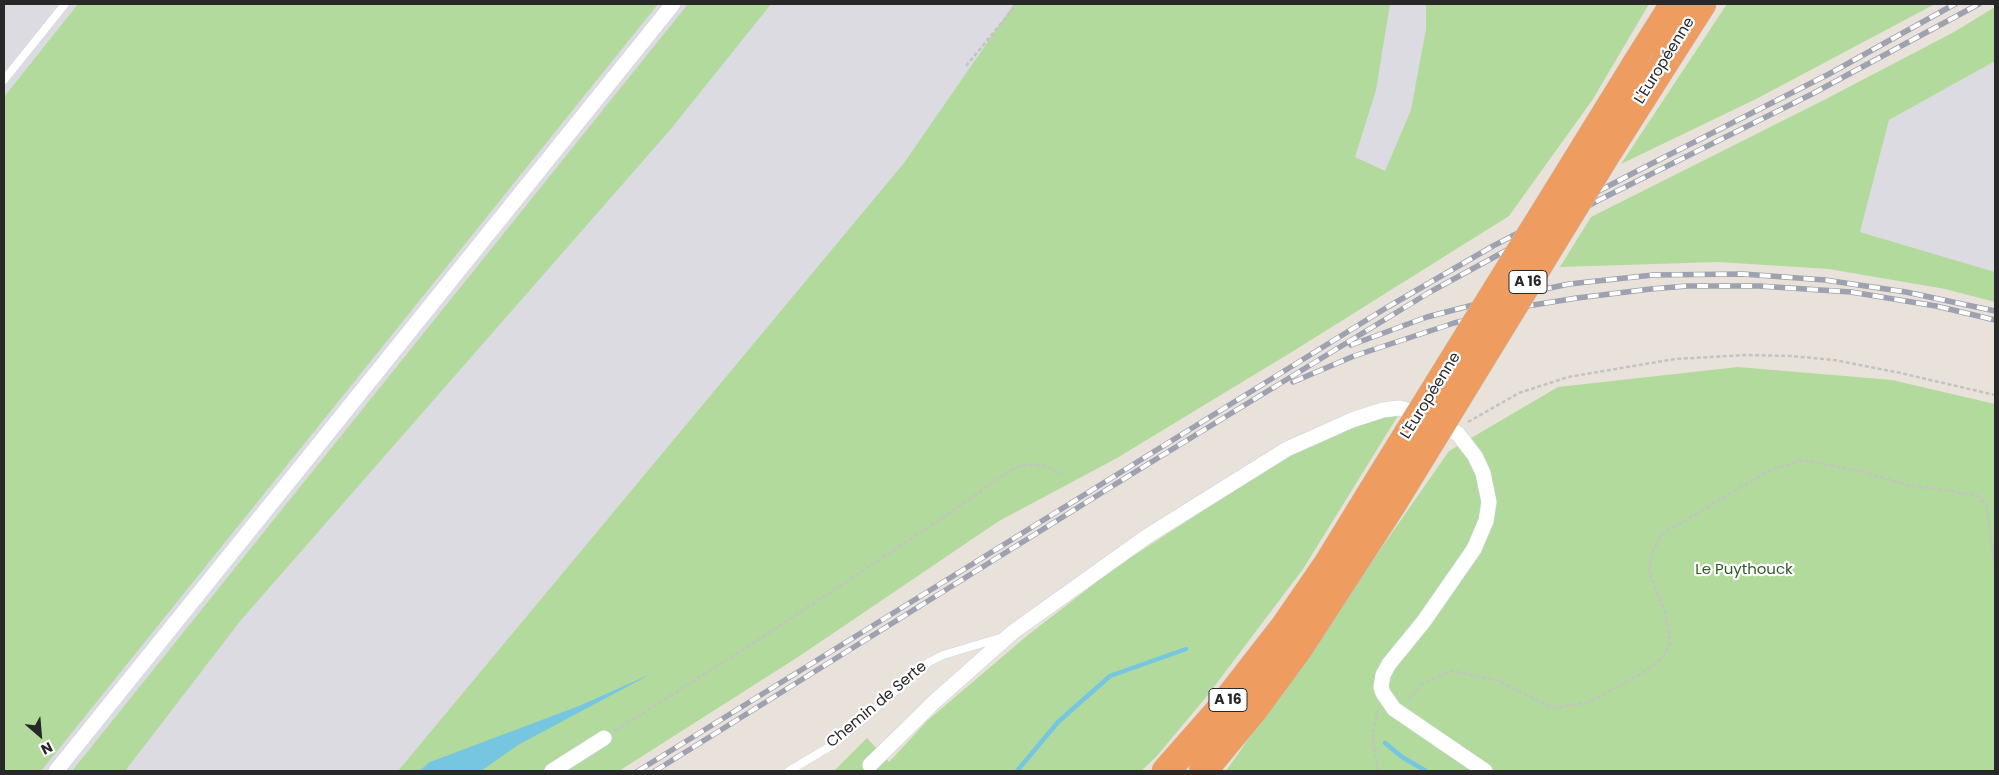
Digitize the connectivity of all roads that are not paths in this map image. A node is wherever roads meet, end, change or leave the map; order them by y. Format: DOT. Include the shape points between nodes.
graph roads {
  1 [pos="65,4"];
  2 [pos="673,4"];
  3 [pos="1674,4"];
  4 [pos="1702,4"];
  5 [pos="4,80"];
  6 [pos="1383,496"];
  7 [pos="1013,632"];
  8 [pos="604,738"];
  9 [pos="870,765"];
  10 [pos="56,771"];
  11 [pos="552,771"];
  12 [pos="790,771"];
  13 [pos="1166,771"];
  14 [pos="1203,771"];
  15 [pos="1485,771"];
  1 -- 5 [label="lane"];
  2 -- 10 [label="street"];
  3 -- 6 [label="highway, L'Européenne / A 16, bridge"];
  4 -- 6 [label="highway, L'Européenne / A 16, bridge"];
  6 -- 13 [label="highway, L'Européenne / A 16" via="1327,565 1285,626 1218,712"];
  6 -- 14 [label="highway, L'Européenne / A 16" via="1336,592 1290,660"];
  7 -- 9 [label="street" via="934,702"];
  7 -- 12 [label="lane, Chemin de Serte" via="929,662 834,744"];
  7 -- 15 [label="street, Chemin de Serte" via="1146,538 1276,455 1364,415 1391,408 1408,409 1454,430 1469,447 1484,473 1489,494 1486,521 1479,540 1465,564 1386,670 1382,681 1383,693 1394,709"];
  8 -- 11 [label="street"];
}
